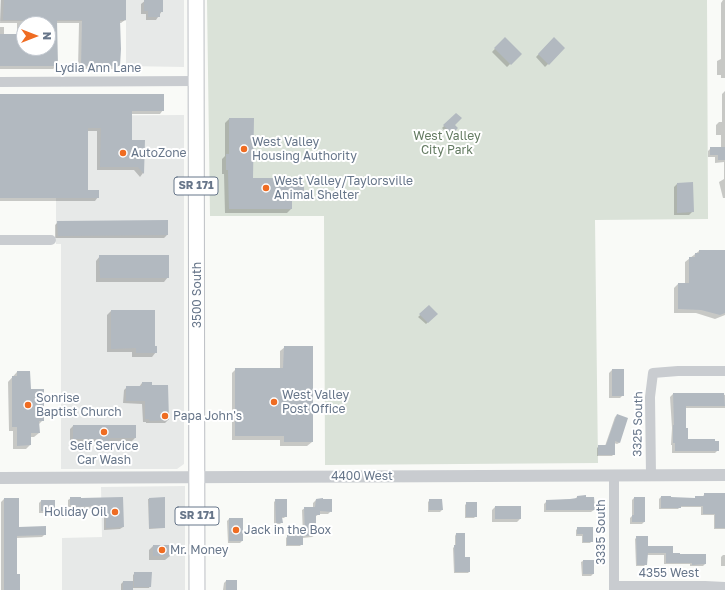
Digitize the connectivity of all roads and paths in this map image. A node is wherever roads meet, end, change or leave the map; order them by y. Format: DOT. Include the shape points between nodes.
graph roads {
  1 [pos="196,0"];
  2 [pos="196,81"];
  3 [pos="0,82"];
  4 [pos="0,240"];
  5 [pos="51,240"];
  6 [pos="725,371"];
  7 [pos="725,474"];
  8 [pos="614,475"];
  9 [pos="651,475"];
  10 [pos="0,478"];
  11 [pos="197,478"];
  12 [pos="725,587"];
  13 [pos="614,588"];
  14 [pos="197,590"];
  1 -- 2 [label="main road, 3500 South / SR 171"];
  2 -- 3 [label="street, Lydia Ann Lane"];
  2 -- 11 [label="main road, 3500 South / SR 171"];
  4 -- 5 [label="street"];
  6 -- 9 [label="street, 3325 South" via="653,373 650,397"];
  7 -- 9 [label="street, 4400 West"];
  8 -- 9 [label="street, 4400 West"];
  8 -- 11 [label="street, 4400 West"];
  8 -- 13 [label="street, 3335 South"];
  10 -- 11 [label="street, 4400 West"];
  11 -- 14 [label="main road, 3500 South / SR 171"];
  12 -- 13 [label="street, 4355 West"];
}
